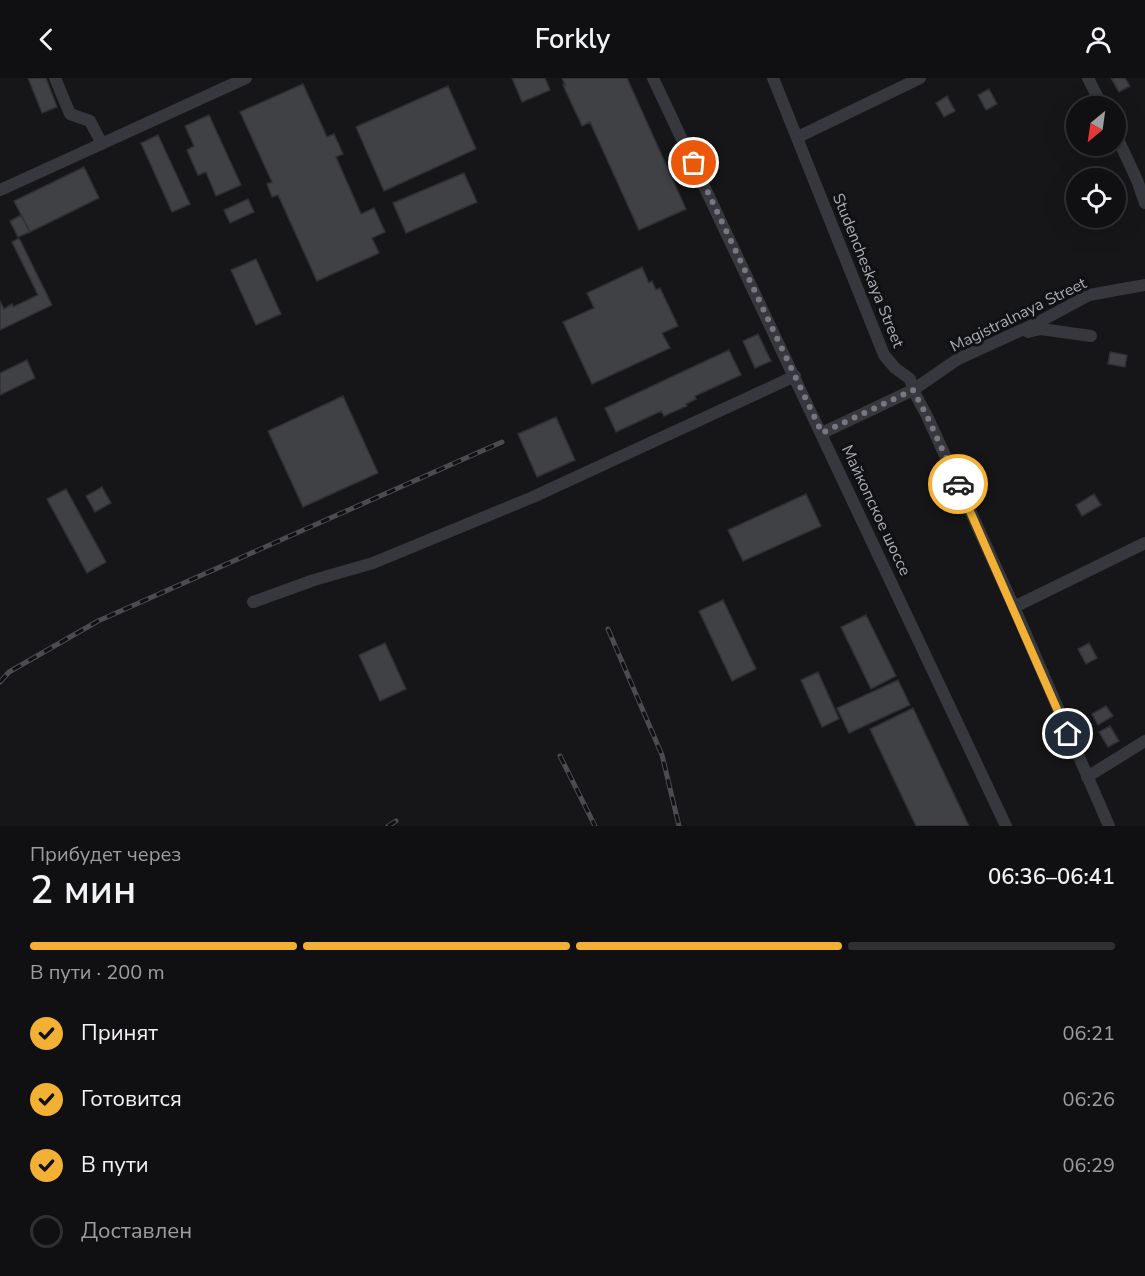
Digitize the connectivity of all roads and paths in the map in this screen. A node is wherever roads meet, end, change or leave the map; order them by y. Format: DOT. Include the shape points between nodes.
graph roads {
  1 [pos="55,78"];
  2 [pos="246,78"];
  3 [pos="653,78"];
  4 [pos="773,78"];
  5 [pos="920,78"];
  6 [pos="1088,78"];
  7 [pos="1097,96"];
  8 [pos="798,137"];
  9 [pos="102,144"];
  10 [pos="1126,156"];
  11 [pos="0,190"];
  12 [pos="1145,203"];
  13 [pos="1145,285"];
  14 [pos="1091,336"];
  15 [pos="1001,339"];
  16 [pos="795,376"];
  17 [pos="913,390"];
  18 [pos="822,433"];
  19 [pos="1145,543"];
  20 [pos="253,602"];
  21 [pos="1014,607"];
  22 [pos="1145,741"];
  23 [pos="1087,777"];
  24 [pos="1006,826"];
  25 [pos="1109,826"];
  1 -- 9 [label="street" via="70,114 90,121"];
  2 -- 9 [label="street"];
  3 -- 16 [label="street, Майкопское шоссе"];
  4 -- 8 [label="street, Studencheskaya Street"];
  5 -- 8 [label="street"];
  6 -- 7 [label="street"];
  8 -- 17 [label="street, Studencheskaya Street" via="884,355 910,379"];
  9 -- 11 [label="street"];
  10 -- 12 [label="street"];
  13 -- 15 [label="street, Magistralnaya Street" via="1089,295"];
  14 -- 15 [label="street" via="1041,329"];
  15 -- 17 [label="street, Magistralnaya Street" via="958,359"];
  16 -- 18 [label="street, Майкопское шоссе"];
  16 -- 20 [label="street" via="533,497 384,559"];
  17 -- 18 [label="street, Magistralnaya Street"];
  17 -- 21 [label="street, Studencheskaya Street"];
  18 -- 24 [label="street, Майкопское шоссе"];
  19 -- 21 [label="street"];
  21 -- 23 [label="street, Studencheskaya Street"];
  22 -- 23 [label="street"];
  23 -- 25 [label="street, Studencheskaya Street"];
}
